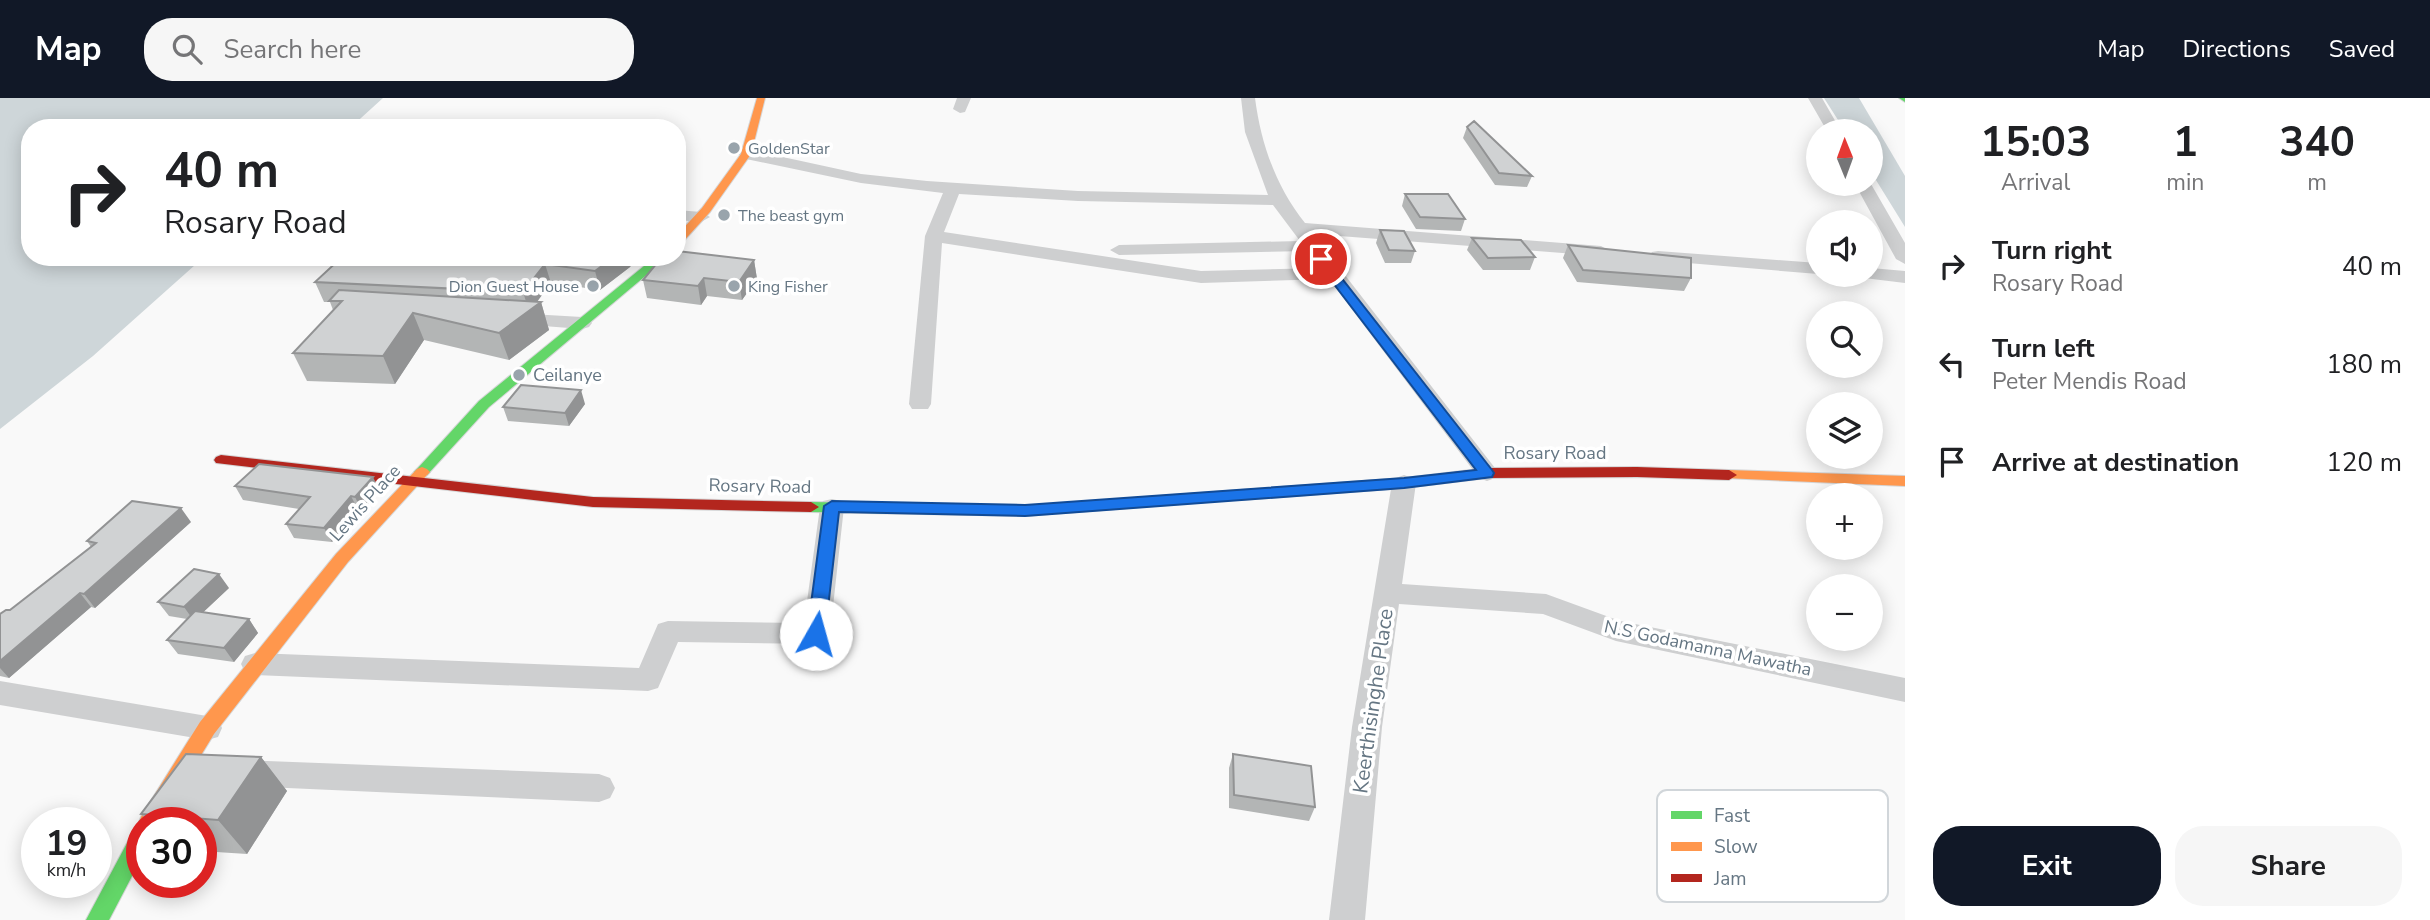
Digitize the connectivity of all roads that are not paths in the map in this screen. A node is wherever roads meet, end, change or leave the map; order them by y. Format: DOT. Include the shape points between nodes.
graph roads {
  1 [pos="761,98"];
  2 [pos="1248,98"];
  3 [pos="1815,98"];
  4 [pos="1827,119"];
  5 [pos="746,154"];
  6 [pos="953,188"];
  7 [pos="1870,196"];
  8 [pos="1278,200"];
  9 [pos="686,215"];
  10 [pos="701,216"];
  11 [pos="1298,228"];
  12 [pos="686,232"];
  13 [pos="934,236"];
  14 [pos="1310,246"];
  15 [pos="1119,250"];
  16 [pos="1615,253"];
  17 [pos="1642,255"];
  18 [pos="1905,259"];
  19 [pos="651,266"];
  20 [pos="1806,268"];
  21 [pos="1332,273"];
  22 [pos="1883,275"];
  23 [pos="1905,276"];
  24 [pos="487,318"];
  25 [pos="582,323"];
  26 [pos="920,404"];
  27 [pos="221,460"];
  28 [pos="1486,473"];
  29 [pos="1905,481"];
  30 [pos="411,482"];
  31 [pos="1404,483"];
  32 [pos="832,506"];
  33 [pos="1387,593"];
  34 [pos="255,664"];
  35 [pos="1905,690"];
  36 [pos="0,693"];
  37 [pos="207,728"];
  38 [pos="179,771"];
  39 [pos="599,788"];
  40 [pos="158,807"];
  41 [pos="126,865"];
  42 [pos="97,920"];
  43 [pos="1347,920"];
  1 -- 5 [label="street"];
  2 -- 8 [label="street" via="1252,132"];
  3 -- 4 [label="street"];
  5 -- 6 [label="street" via="875,180"];
  5 -- 10 [label="street"];
  6 -- 8 [label="street" via="1113,198"];
  6 -- 13 [label="street"];
  7 -- 18 [label="street"];
  8 -- 11 [label="street"];
  9 -- 10 [label="street"];
  10 -- 12 [label="street"];
  11 -- 14 [label="street"];
  11 -- 16 [label="street"];
  13 -- 21 [label="street" via="1201,277"];
  13 -- 26 [label="street"];
  14 -- 15 [label="street"];
  14 -- 21 [label="street"];
  17 -- 20 [label="street"];
  19 -- 25 [label="street, Lewis Place"];
  21 -- 28 [label="street"];
  22 -- 23 [label="street"];
  24 -- 25 [label="street"];
  25 -- 30 [label="street, Lewis Place" via="484,404"];
  27 -- 30 [label="street, Rosary Road"];
  28 -- 29 [label="street, Rosary Road" via="1637,472"];
  28 -- 31 [label="street, Rosary Road"];
  30 -- 32 [label="street, Rosary Road" via="593,502"];
  30 -- 34 [label="street, Lewis Place" via="341,558"];
  31 -- 32 [label="street, Rosary Road" via="1025,510"];
  31 -- 33 [label="street, Keerthisinghe Place"];
  32 -- 34 [label="street" via="816,634 668,631 648,680"];
  33 -- 35 [label="street, N.S Godamanna Mawatha" via="1546,604 1616,631"];
  33 -- 43 [label="street, Keerthisinghe Place" via="1367,727"];
  34 -- 37 [label="street, Lewis Place"];
  36 -- 37 [label="street"];
  37 -- 38 [label="street, Lewis Place"];
  38 -- 39 [label="street"];
  38 -- 40 [label="street, Lewis Place"];
  41 -- 42 [label="street"];
}
